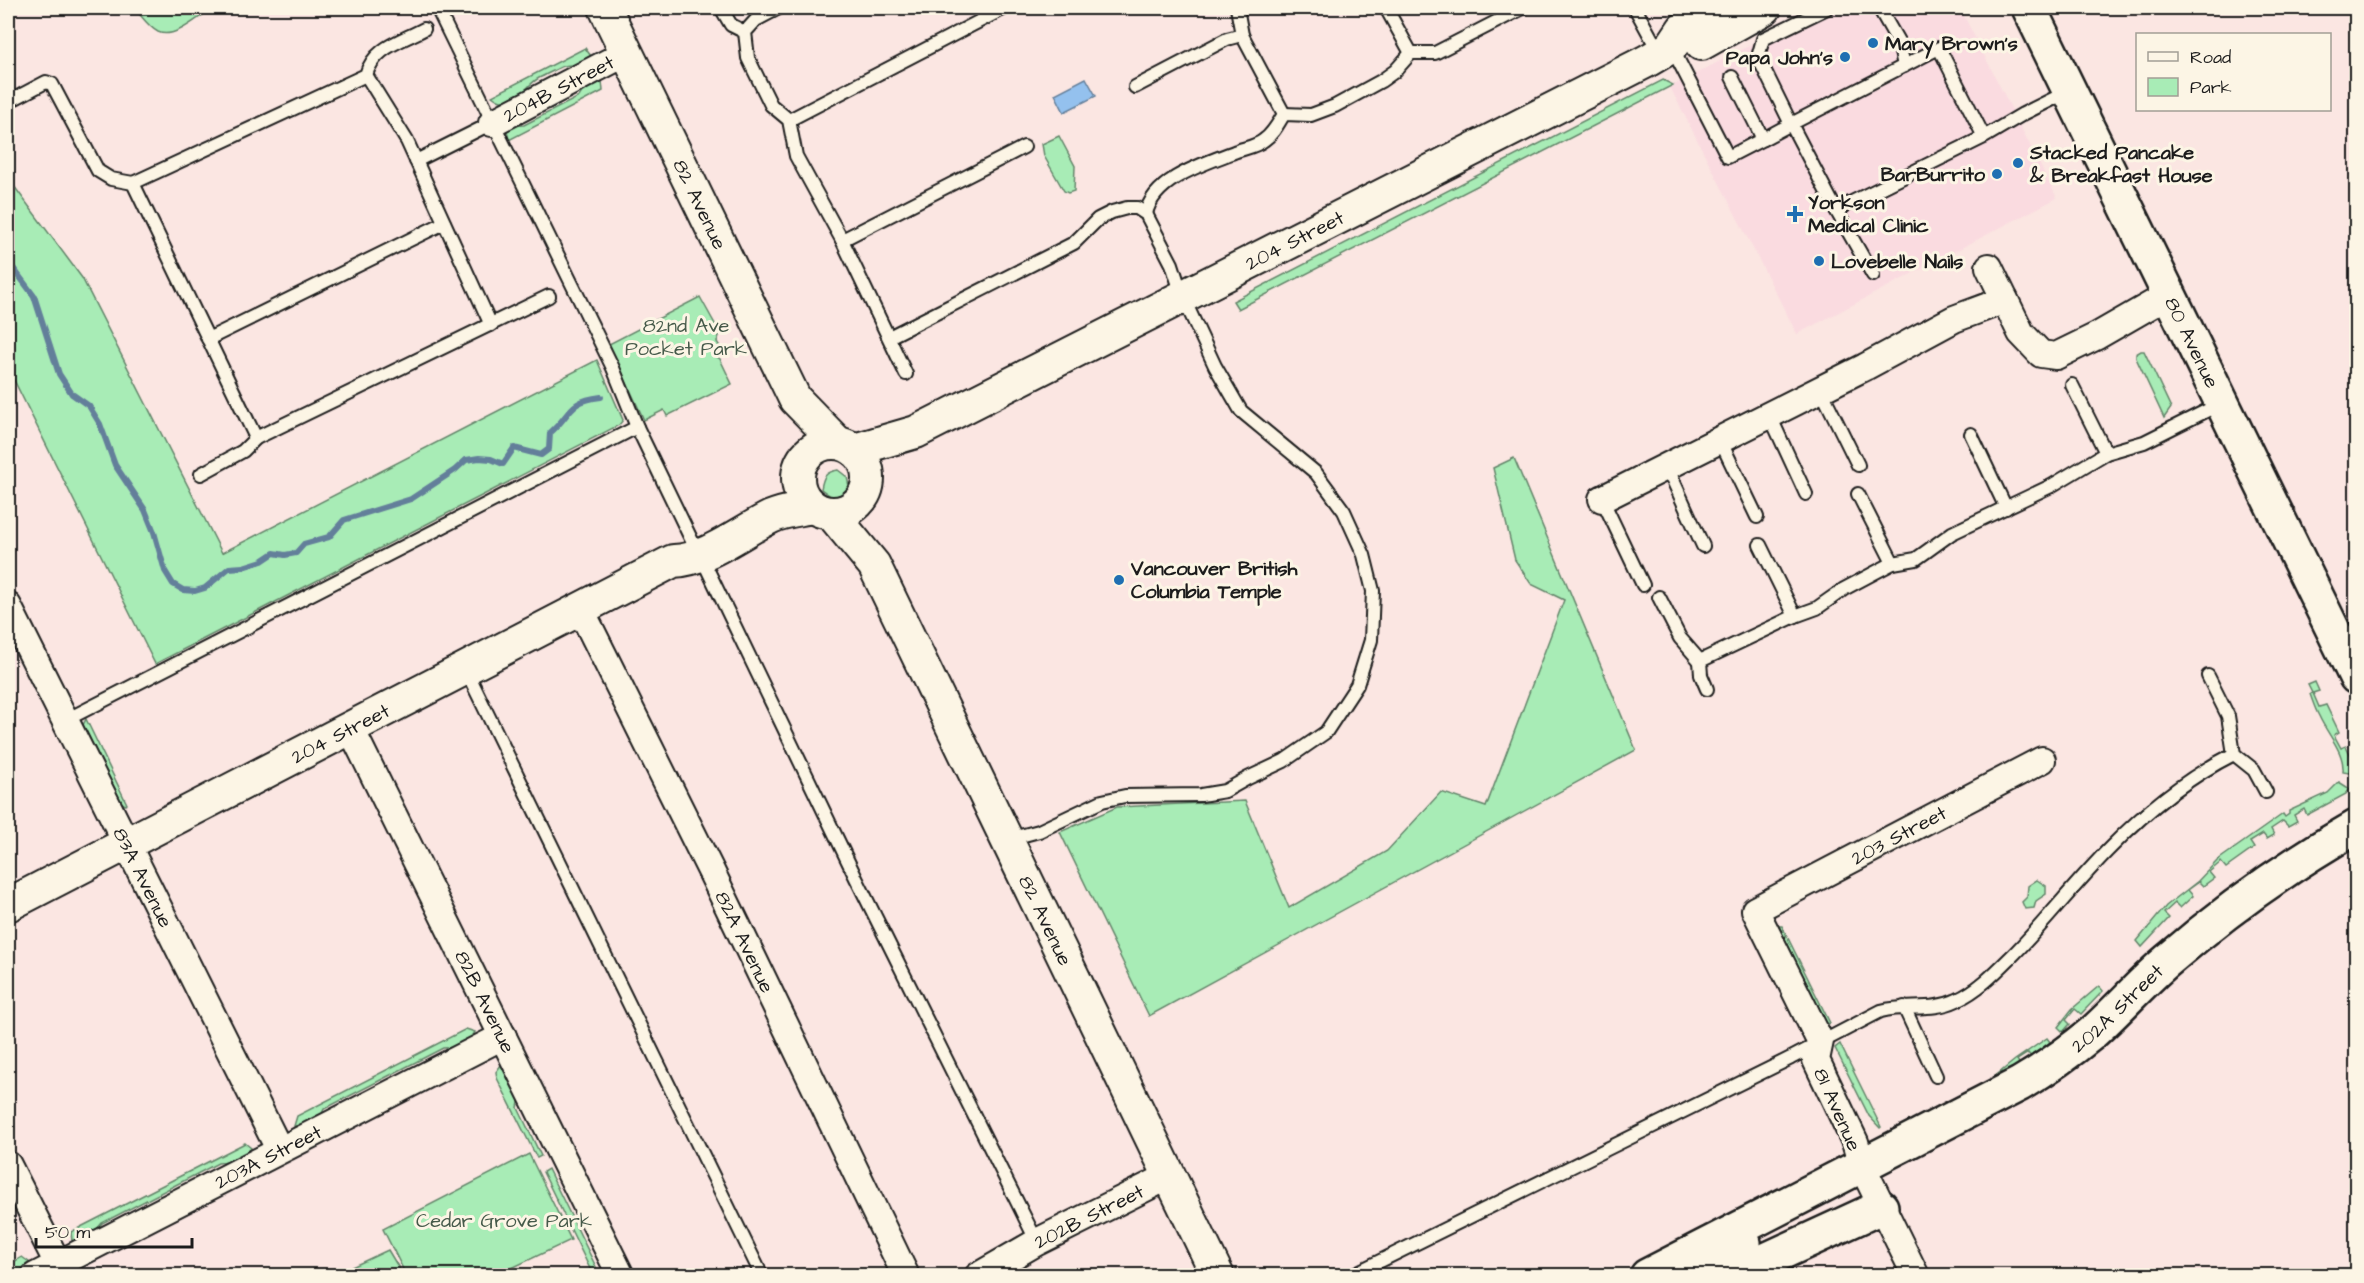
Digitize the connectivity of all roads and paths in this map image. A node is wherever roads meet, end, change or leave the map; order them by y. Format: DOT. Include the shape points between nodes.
graph roads {
  1 [pos="436,8"];
  2 [pos="605,8"];
  3 [pos="721,8"];
  4 [pos="779,8"];
  5 [pos="1005,8"];
  6 [pos="1237,8"];
  7 [pos="1386,8"];
  8 [pos="1523,8"];
  9 [pos="1635,8"];
  10 [pos="1723,8"];
  11 [pos="1765,8"];
  12 [pos="1827,8"];
  13 [pos="1879,8"];
  14 [pos="2029,8"];
  15 [pos="424,30"];
  16 [pos="746,32"];
  17 [pos="1242,35"];
  18 [pos="1665,50"];
  19 [pos="626,53"];
  20 [pos="1411,54"];
  21 [pos="1904,66"];
  22 [pos="366,75"];
  23 [pos="1732,77"];
  24 [pos="1135,87"];
  25 [pos="2068,91"];
  26 [pos="8,102"];
  27 [pos="1284,114"];
  28 [pos="789,120"];
  29 [pos="492,123"];
  30 [pos="1791,124"];
  31 [pos="1984,137"];
  32 [pos="1763,139"];
  33 [pos="1024,147"];
  34 [pos="416,161"];
  35 [pos="133,183"];
  36 [pos="1836,210"];
  37 [pos="1146,214"];
  38 [pos="444,223"];
  39 [pos="842,240"];
  40 [pos="1989,267"];
  41 [pos="1873,275"];
  42 [pos="2170,294"];
  43 [pos="1182,295"];
  44 [pos="549,296"];
  45 [pos="2005,300"];
  46 [pos="491,325"];
  47 [pos="889,337"];
  48 [pos="208,339"];
  49 [pos="906,374"];
  50 [pos="2072,385"];
  51 [pos="1821,390"];
  52 [pos="795,399"];
  53 [pos="2221,403"];
  54 [pos="1770,416"];
  55 [pos="637,427"];
  56 [pos="1971,434"];
  57 [pos="256,438"];
  58 [pos="1720,440"];
  59 [pos="2106,453"];
  60 [pos="802,464"];
  61 [pos="1858,465"];
  62 [pos="856,466"];
  63 [pos="1667,467"];
  64 [pos="201,474"];
  65 [pos="1806,494"];
  66 [pos="1858,494"];
  67 [pos="1602,499"];
  68 [pos="2006,508"];
  69 [pos="822,510"];
  70 [pos="1757,517"];
  71 [pos="1760,545"];
  72 [pos="1703,546"];
  73 [pos="689,553"];
  74 [pos="1893,564"];
  75 [pos="874,565"];
  76 [pos="1643,585"];
  77 [pos="1659,597"];
  78 [pos="8,606"];
  79 [pos="581,610"];
  80 [pos="1795,616"];
  81 [pos="1700,661"];
  82 [pos="465,669"];
  83 [pos="2208,676"];
  84 [pos="2356,677"];
  85 [pos="1707,688"];
  86 [pos="64,721"];
  87 [pos="350,727"];
  88 [pos="2234,754"];
  89 [pos="2042,760"];
  90 [pos="2266,792"];
  91 [pos="2356,827"];
  92 [pos="1007,839"];
  93 [pos="126,844"];
  94 [pos="8,906"];
  95 [pos="1755,909"];
  96 [pos="1904,1007"];
  97 [pos="503,1036"];
  98 [pos="1820,1041"];
  99 [pos="1936,1076"];
  100 [pos="279,1149"];
  101 [pos="8,1165"];
  102 [pos="1862,1166"];
  103 [pos="1169,1176"];
  104 [pos="1797,1200"];
  105 [pos="1881,1207"];
  106 [pos="1037,1242"];
  107 [pos="58,1264"];
  108 [pos="35,1275"];
  109 [pos="621,1275"];
  110 [pos="762,1275"];
  111 [pos="906,1275"];
  112 [pos="978,1275"];
  113 [pos="1218,1275"];
  114 [pos="1350,1275"];
  115 [pos="1647,1275"];
  116 [pos="1703,1275"];
  117 [pos="1731,1275"];
  118 [pos="1916,1275"];
  1 -- 29 [label="lane"];
  2 -- 19 [label="street, 82 Avenue"];
  3 -- 16 [label="lane" via="731,26"];
  4 -- 16 [label="lane" via="756,20"];
  5 -- 28 [label="lane"];
  6 -- 17 [label="lane"];
  7 -- 20 [label="lane"];
  8 -- 20 [label="lane" via="1435,52"];
  9 -- 18 [label="lane"];
  10 -- 18 [label="street, 204 Street" via="1683,29"];
  11 -- 18 [label="street, 204 Street" via="1693,48"];
  12 -- 30 [label="lane" via="1763,39 1758,57"];
  13 -- 21 [label="lane" via="1899,43"];
  14 -- 25 [label="main road, 80 Avenue"];
  15 -- 22 [label="lane" via="379,52"];
  16 -- 28 [label="lane" via="748,58 771,105"];
  17 -- 24 [label="lane"];
  17 -- 27 [label="lane"];
  18 -- 32 [label="lane" via="1728,157"];
  18 -- 43 [label="street, 204 Street"];
  19 -- 29 [label="street, 204B Street"];
  19 -- 52 [label="street, 82 Avenue"];
  20 -- 27 [label="lane" via="1381,81 1335,106 1311,115"];
  21 -- 30 [label="lane"];
  21 -- 31 [label="lane" via="1939,48"];
  22 -- 34 [label="lane"];
  22 -- 35 [label="lane"];
  23 -- 32 [label="lane"];
  25 -- 31 [label="lane"];
  25 -- 42 [label="main road, 80 Avenue"];
  26 -- 35 [label="lane" via="46,82 52,84 98,171 111,179"];
  27 -- 37 [label="lane" via="1262,142 1166,182 1148,205"];
  28 -- 39 [label="lane" via="796,156"];
  29 -- 34 [label="lane"];
  29 -- 55 [label="lane" via="613,368"];
  30 -- 32 [label="lane"];
  30 -- 36 [label="lane"];
  31 -- 36 [label="lane"];
  33 -- 39 [label="lane"];
  34 -- 38 [label="lane"];
  35 -- 48 [label="lane"];
  36 -- 41 [label="lane"];
  37 -- 43 [label="lane" via="1172,264"];
  37 -- 47 [label="lane" via="1137,208 1126,208 1098,219 1074,243"];
  38 -- 46 [label="lane"];
  38 -- 48 [label="lane"];
  39 -- 47 [label="lane"];
  40 -- 45 [label="street"];
  42 -- 45 [label="street" via="2056,356 2041,354 2021,333"];
  42 -- 53 [label="main road, 80 Avenue"];
  43 -- 62 [label="street, 204 Street"];
  43 -- 92 [label="lane" via="1241,411 1316,472 1352,528 1373,591 1371,640 1357,685 1326,732 1284,761 1225,791 1125,796 1102,801 1039,831"];
  44 -- 46 [label="lane"];
  45 -- 51 [label="street" via="1954,319"];
  46 -- 57 [label="lane"];
  47 -- 49 [label="lane"];
  48 -- 57 [label="lane"];
  50 -- 59 [label="lane"];
  51 -- 54 [label="street"];
  51 -- 61 [label="lane"];
  52 -- 60 [label="street, 82 Avenue"];
  52 -- 62 [label="street, 82 Avenue"];
  53 -- 59 [label="lane" via="2144,442"];
  53 -- 84 [label="main road, 80 Avenue"];
  54 -- 58 [label="street"];
  54 -- 65 [label="lane"];
  55 -- 73 [label="lane"];
  55 -- 86 [label="lane"];
  56 -- 68 [label="lane"];
  57 -- 64 [label="lane" via="243,451"];
  58 -- 63 [label="street"];
  58 -- 70 [label="lane"];
  59 -- 68 [label="lane"];
  60 -- 62 [label="street" via="814,447 826,443"];
  60 -- 69 [label="street" via="799,490 806,501"];
  60 -- 73 [label="street, 204 Street" via="783,489"];
  62 -- 69 [label="street" via="857,505 847,511"];
  62 -- 75 [label="street, 82 Avenue"];
  63 -- 67 [label="street"];
  63 -- 72 [label="lane"];
  66 -- 74 [label="lane"];
  67 -- 76 [label="lane"];
  68 -- 74 [label="lane" via="1952,533 1916,559"];
  69 -- 73 [label="street, 204 Street" via="771,517"];
  69 -- 75 [label="street, 82 Avenue"];
  71 -- 80 [label="lane"];
  73 -- 79 [label="street, 204 Street"];
  73 -- 106 [label="lane"];
  74 -- 80 [label="lane" via="1817,608"];
  75 -- 92 [label="street, 82 Avenue"];
  77 -- 81 [label="lane" via="1680,638"];
  78 -- 86 [label="street, 83A Avenue"];
  79 -- 82 [label="street, 204 Street"];
  79 -- 111 [label="street, 82A Avenue"];
  80 -- 81 [label="lane"];
  81 -- 85 [label="lane"];
  82 -- 87 [label="street, 204 Street"];
  82 -- 110 [label="lane"];
  83 -- 88 [label="lane" via="2228,716"];
  86 -- 93 [label="street, 83A Avenue"];
  87 -- 93 [label="street, 204 Street"];
  87 -- 97 [label="street, 82B Avenue"];
  88 -- 90 [label="lane" via="2254,770"];
  88 -- 96 [label="lane" via="2182,785 2117,840 2025,942 1974,990 1943,1006"];
  89 -- 95 [label="street, 203 Street"];
  91 -- 102 [label="main road, 202A Street" via="2282,872 2207,928 2054,1063"];
  92 -- 103 [label="street, 82 Avenue"];
  93 -- 94 [label="street, 204 Street"];
  93 -- 100 [label="street, 83A Avenue"];
  95 -- 98 [label="street, 81 Avenue"];
  96 -- 98 [label="lane" via="1881,1011"];
  96 -- 99 [label="lane"];
  97 -- 100 [label="street, 203A Street"];
  97 -- 109 [label="street, 82B Avenue"];
  98 -- 102 [label="street, 81 Avenue" via="1816,1060 1855,1142"];
  98 -- 114 [label="lane"];
  100 -- 107 [label="street, 203A Street"];
  101 -- 107 [label="street"];
  102 -- 104 [label="main road, 202A Street"];
  102 -- 105 [label="street, 81 Avenue"];
  103 -- 106 [label="street, 202B Street"];
  103 -- 113 [label="street, 82 Avenue"];
  104 -- 115 [label="main road"];
  104 -- 116 [label="main road"];
  105 -- 117 [label="main road"];
  105 -- 118 [label="street, 81 Avenue"];
  106 -- 112 [label="street, 202B Street"];
  107 -- 108 [label="street, 203A Street"];
}
